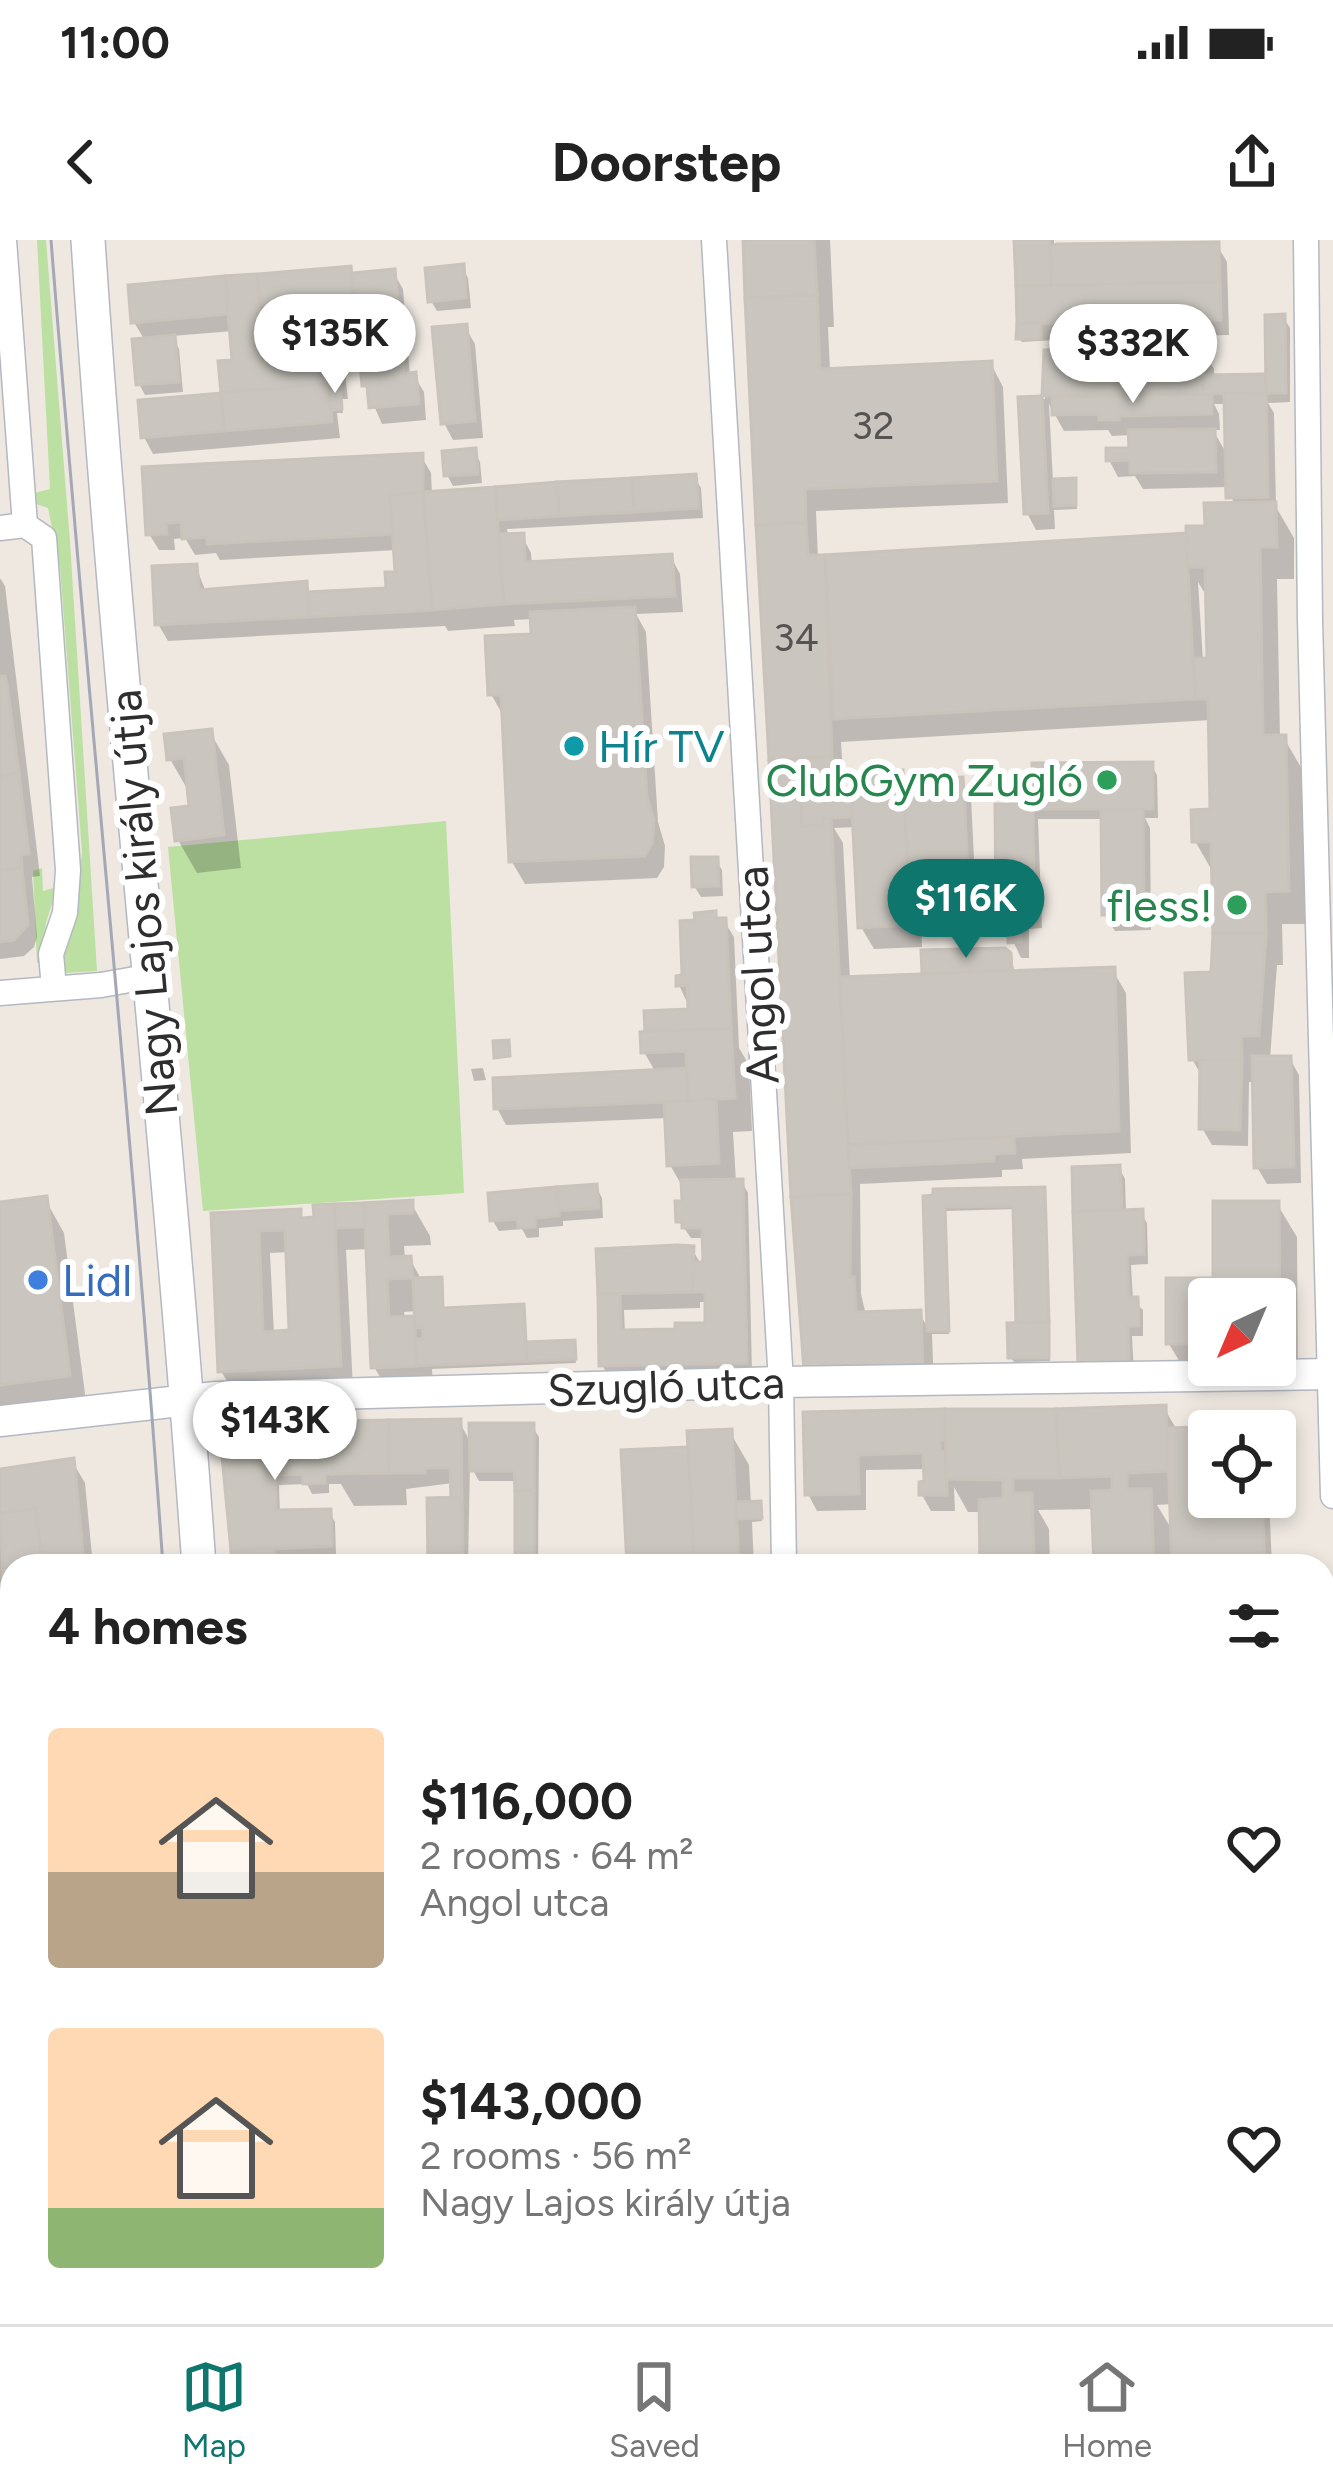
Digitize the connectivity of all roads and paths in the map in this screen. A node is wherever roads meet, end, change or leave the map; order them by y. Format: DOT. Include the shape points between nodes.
graph roads {
  1 [pos="4,240"];
  2 [pos="88,240"];
  3 [pos="714,240"];
  4 [pos="1306,240"];
  5 [pos="13,526"];
  6 [pos="1323,736"];
  7 [pos="152,976"];
  8 [pos="54,988"];
  9 [pos="0,993"];
  10 [pos="1332,1374"];
  11 [pos="781,1382"];
  12 [pos="187,1399"];
  13 [pos="0,1420"];
  14 [pos="1333,1496"];
  15 [pos="199,1554"];
  16 [pos="784,1554"];
  1 -- 5 [label="street, Nagy Lajos király útja"];
  2 -- 7 [label="main road, Nagy Lajos király útja" via="106,521"];
  3 -- 11 [label="street, Angol utca"];
  4 -- 6 [label="street"];
  5 -- 8 [label="street, Nagy Lajos király útja" via="44,538 68,870 51,954"];
  6 -- 10 [label="street"];
  7 -- 8 [label="street"];
  7 -- 12 [label="main road, Nagy Lajos király útja"];
  8 -- 9 [label="street"];
  10 -- 11 [label="street, Szugló utca"];
  10 -- 14 [label="street"];
  11 -- 12 [label="street, Szugló utca"];
  11 -- 16 [label="street, Angol utca"];
  12 -- 13 [label="street, Szugló utca"];
  12 -- 15 [label="main road, Nagy Lajos király útja"];
}
